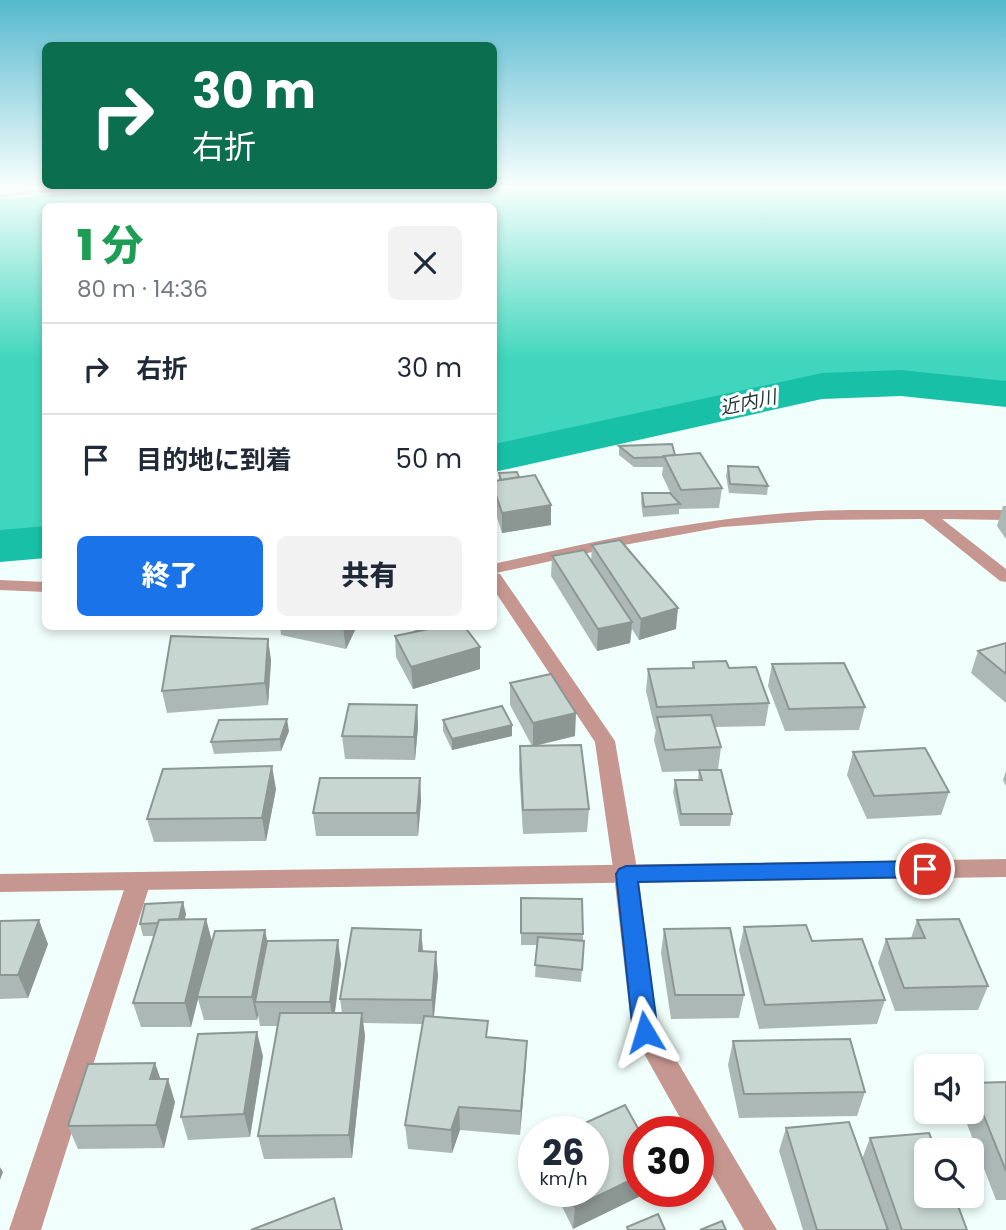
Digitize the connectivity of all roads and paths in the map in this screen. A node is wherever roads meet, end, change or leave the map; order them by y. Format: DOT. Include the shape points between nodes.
graph roads {
  1 [pos="1006,515"];
  2 [pos="928,516"];
  3 [pos="497,568"];
  4 [pos="1006,577"];
  5 [pos="497,582"];
  6 [pos="0,585"];
  7 [pos="42,587"];
  8 [pos="1006,868"];
  9 [pos="626,874"];
  10 [pos="139,881"];
  11 [pos="0,884"];
  12 [pos="24,1230"];
  13 [pos="761,1230"];
  1 -- 2 [label="street"];
  2 -- 3 [label="street" via="757,519 682,528"];
  2 -- 4 [label="street"];
  5 -- 9 [label="street" via="605,741"];
  6 -- 7 [label="street"];
  8 -- 9 [label="street"];
  9 -- 10 [label="street"];
  9 -- 13 [label="street" via="645,1032"];
  10 -- 11 [label="street"];
  10 -- 12 [label="street"];
}
